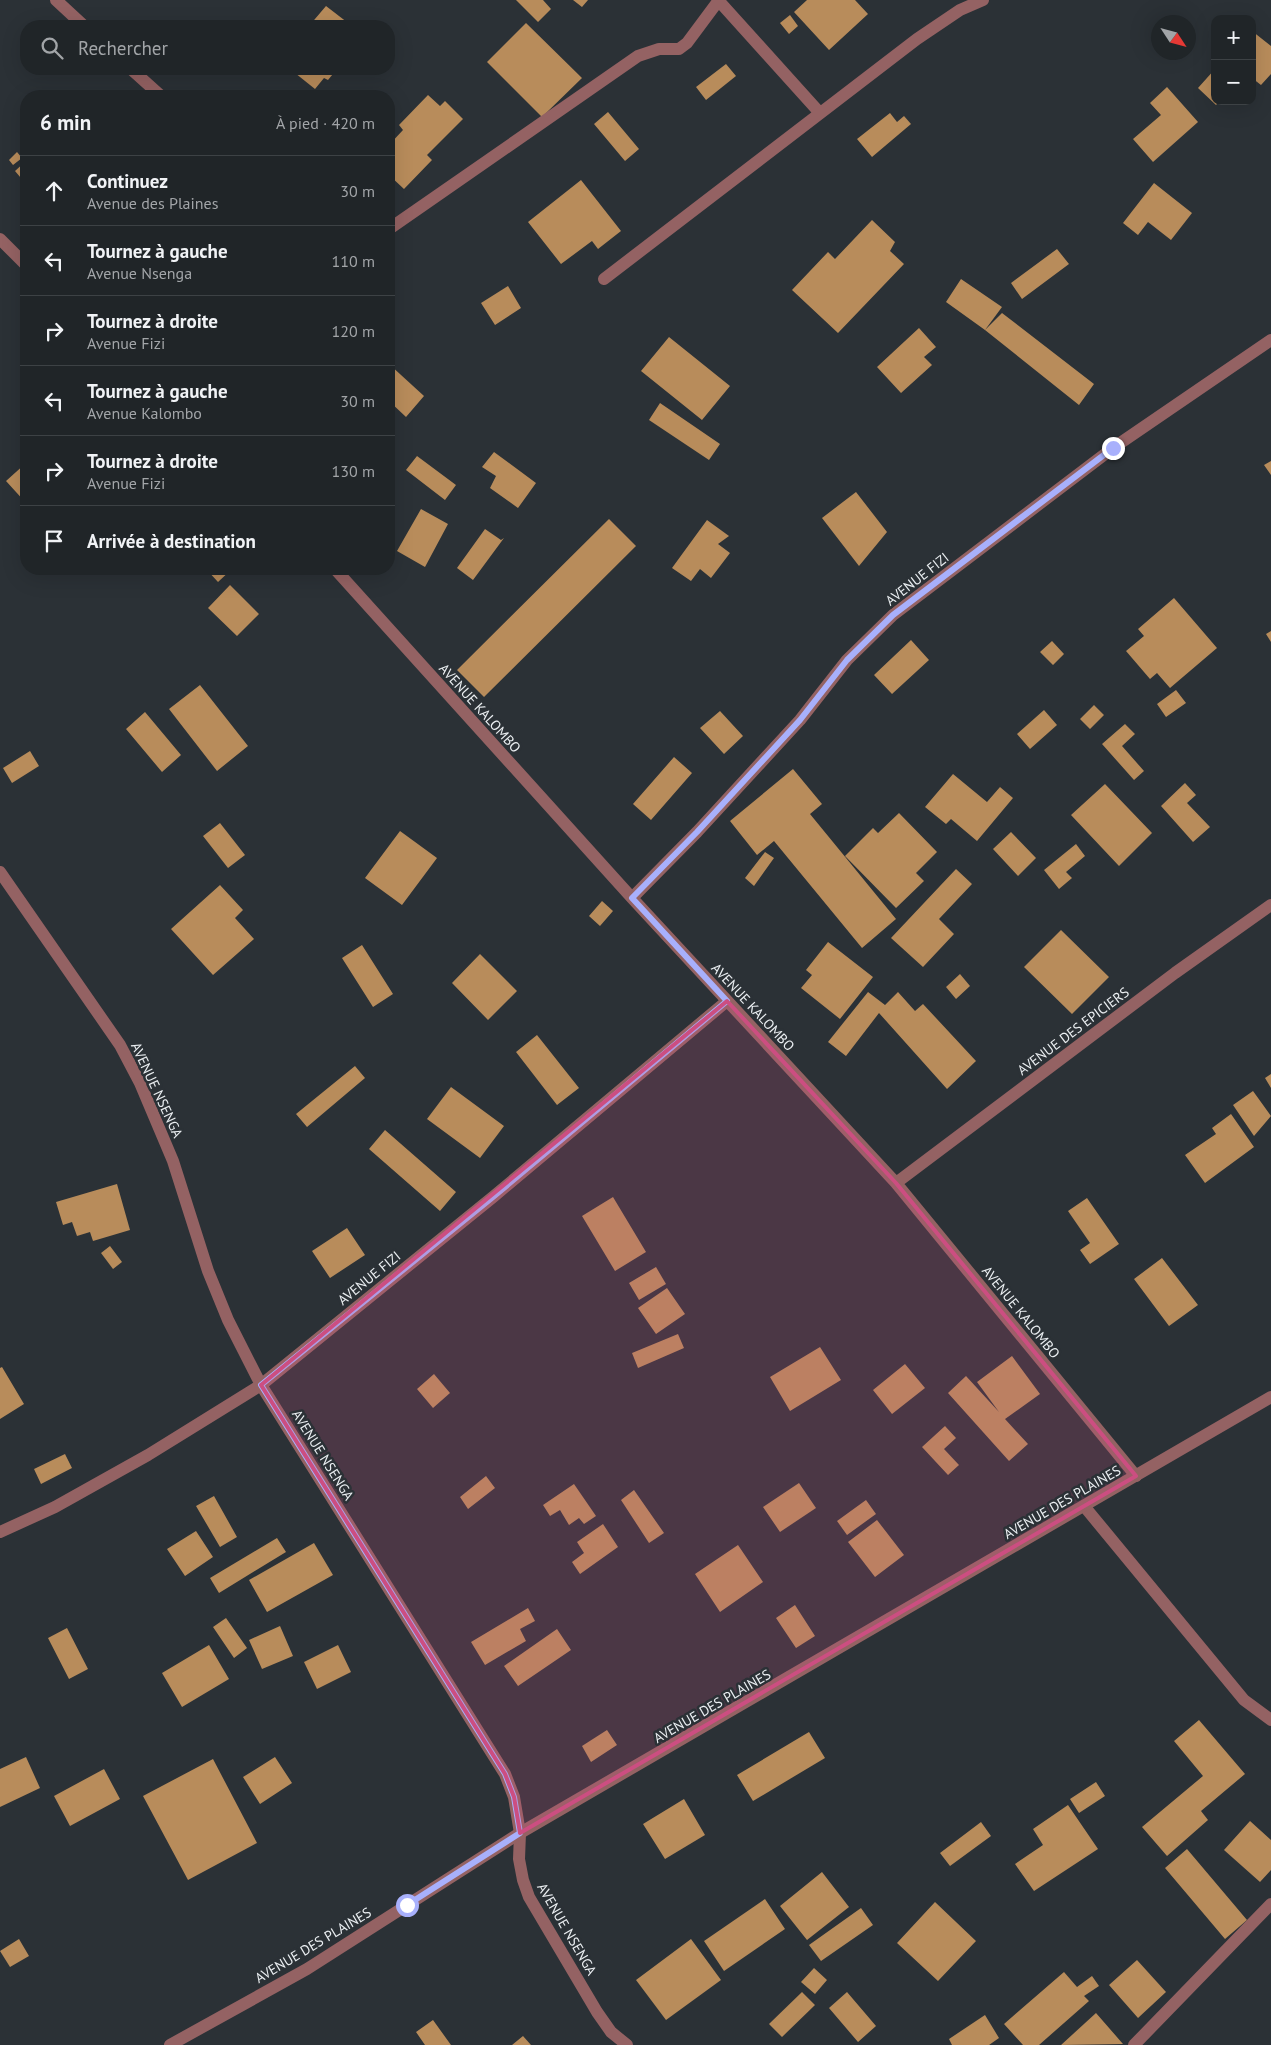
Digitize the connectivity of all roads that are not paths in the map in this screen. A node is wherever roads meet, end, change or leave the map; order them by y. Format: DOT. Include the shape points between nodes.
graph roads {
  1 [pos="56,0"];
  2 [pos="718,0"];
  3 [pos="983,0"];
  4 [pos="78,20"];
  5 [pos="138,75"];
  6 [pos="155,90"];
  7 [pos="819,112"];
  8 [pos="395,225"];
  9 [pos="0,239"];
  10 [pos="20,259"];
  11 [pos="604,279"];
  12 [pos="1271,340"];
  13 [pos="340,575"];
  14 [pos="0,872"];
  15 [pos="632,898"];
  16 [pos="1271,906"];
  17 [pos="727,1001"];
  18 [pos="896,1183"];
  19 [pos="261,1385"];
  20 [pos="1271,1397"];
  21 [pos="1136,1476"];
  22 [pos="1084,1506"];
  23 [pos="0,1532"];
  24 [pos="1271,1720"];
  25 [pos="520,1833"];
  26 [pos="1271,1904"];
  27 [pos="170,2045"];
  28 [pos="627,2045"];
  29 [pos="1134,2045"];
  1 -- 4 [label="street"];
  2 -- 7 [label="street"];
  2 -- 8 [label="street" via="687,43 679,49 659,49 638,56"];
  3 -- 7 [label="street" via="960,10 917,39"];
  5 -- 6 [label="street"];
  7 -- 11 [label="street"];
  9 -- 10 [label="street"];
  12 -- 15 [label="street, AVENUE FIZI" via="1113,448 893,615 847,660 800,720 704,825"];
  13 -- 15 [label="street, AVENUE KALOMBO"];
  14 -- 19 [label="street, AVENUE NSENGA" via="120,1045 140,1083 173,1161 208,1271 228,1320"];
  15 -- 17 [label="street, AVENUE KALOMBO"];
  16 -- 18 [label="street, AVENUE DES EPICIERS" via="1175,973"];
  17 -- 18 [label="street, AVENUE KALOMBO"];
  17 -- 19 [label="street, AVENUE FIZI"];
  18 -- 21 [label="street, AVENUE KALOMBO"];
  19 -- 23 [label="street, AVENUE FIZI" via="148,1455 55,1507"];
  19 -- 25 [label="street, AVENUE NSENGA" via="505,1774 514,1797"];
  20 -- 21 [label="street, AVENUE DES PLAINES"];
  21 -- 22 [label="street, AVENUE DES PLAINES"];
  22 -- 24 [label="street" via="1244,1700"];
  22 -- 25 [label="street, AVENUE DES PLAINES"];
  25 -- 27 [label="street, AVENUE DES PLAINES" via="306,1969"];
  25 -- 28 [label="street, AVENUE NSENGA" via="519,1859 529,1897 597,2012 611,2032"];
  26 -- 29 [label="street"];
}
